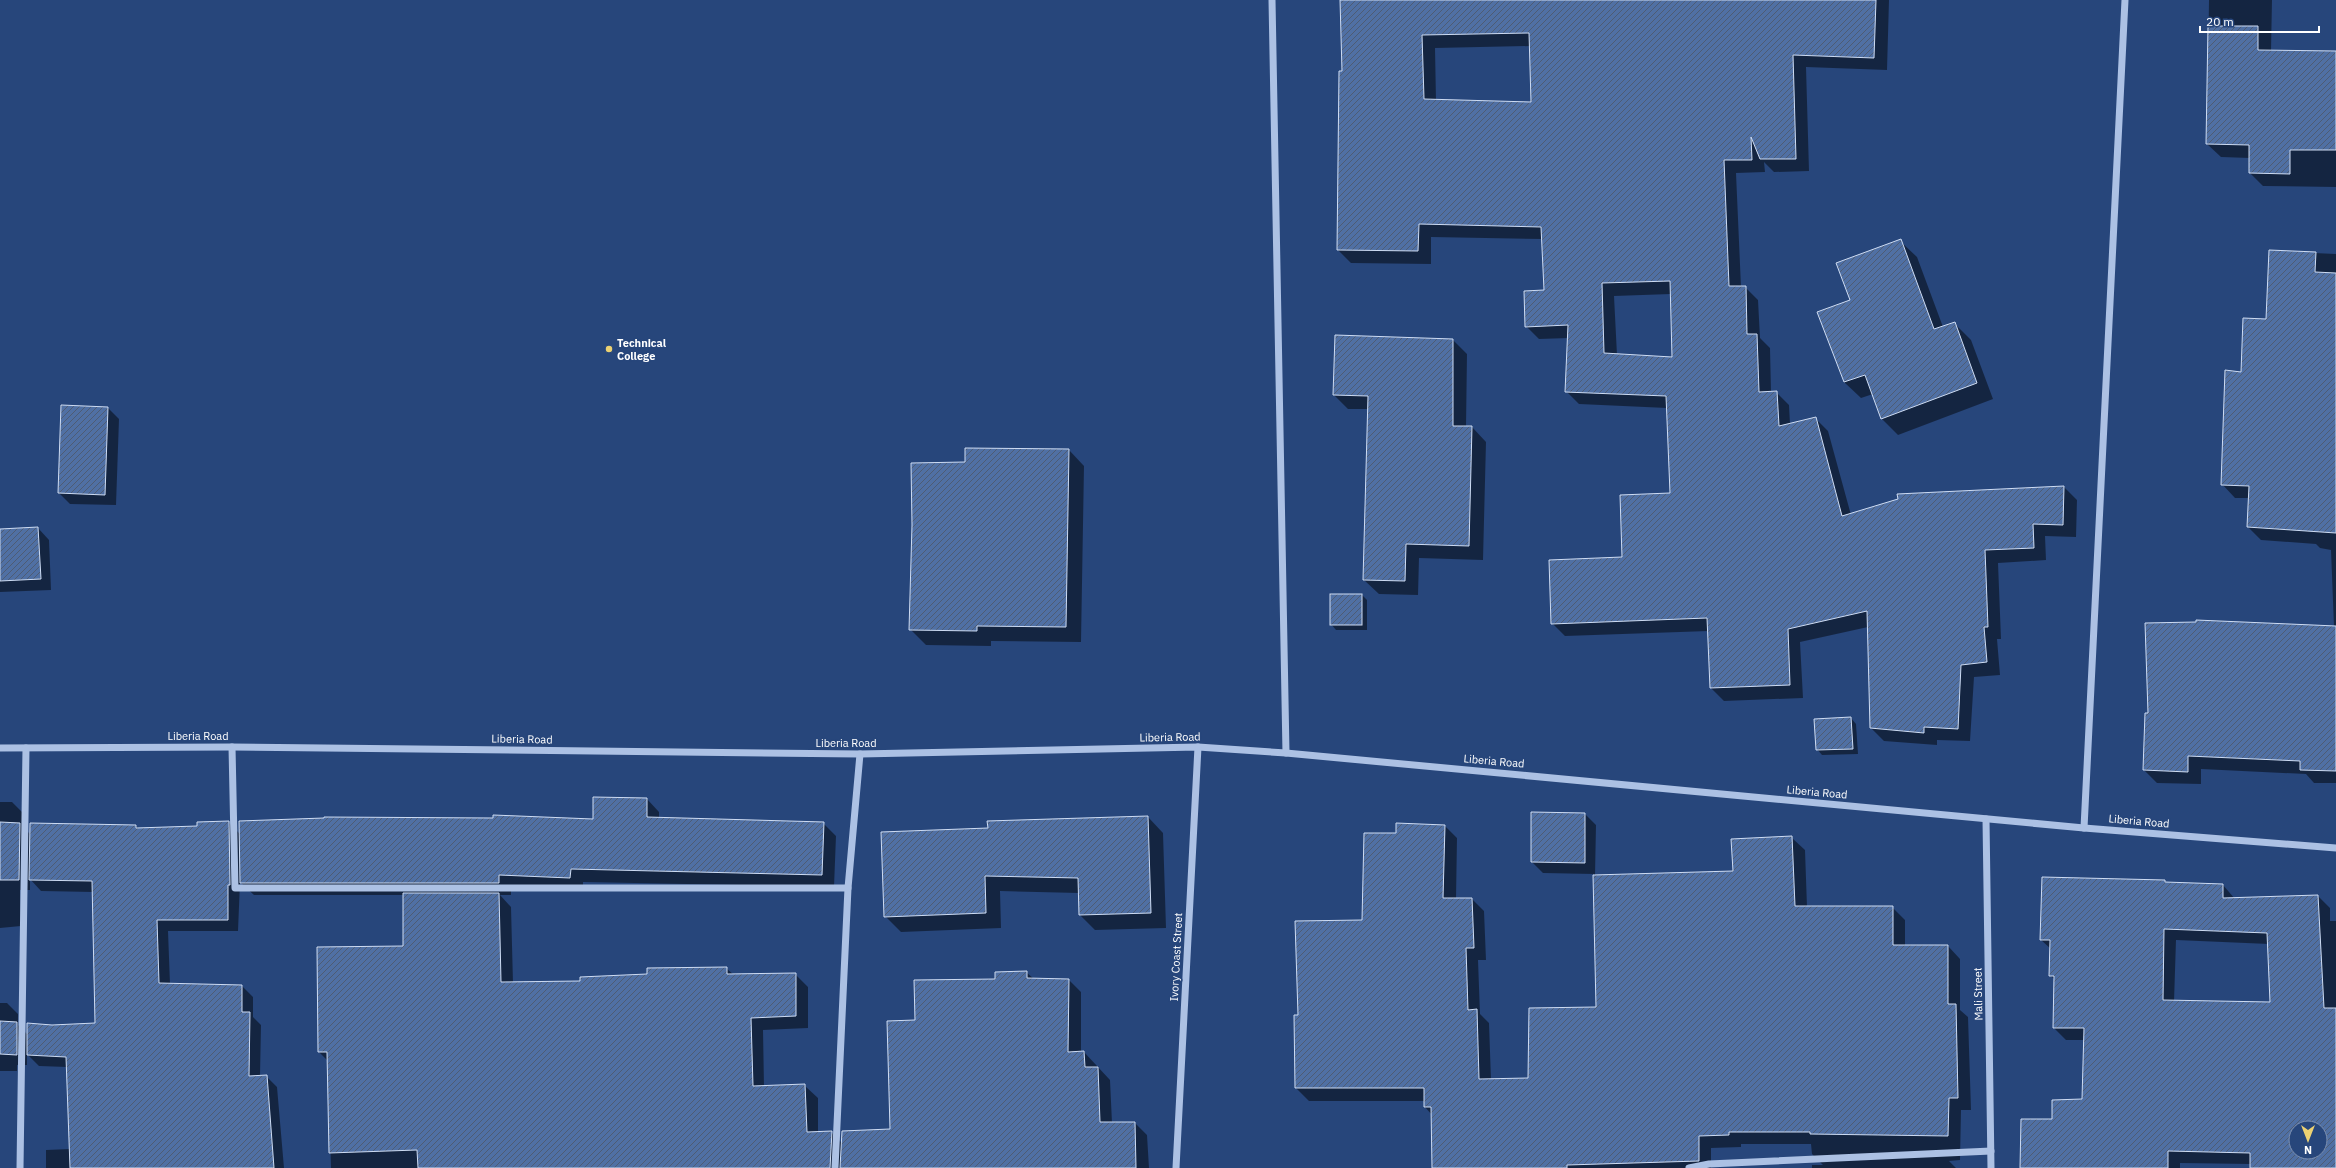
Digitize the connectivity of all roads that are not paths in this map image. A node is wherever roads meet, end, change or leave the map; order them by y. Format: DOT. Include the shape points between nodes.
graph roads {
  1 [pos="1272,0"];
  2 [pos="2125,0"];
  3 [pos="232,747"];
  4 [pos="1198,747"];
  5 [pos="0,748"];
  6 [pos="26,748"];
  7 [pos="1286,752"];
  8 [pos="860,754"];
  9 [pos="1986,819"];
  10 [pos="2084,828"];
  11 [pos="2336,848"];
  12 [pos="848,888"];
  13 [pos="1991,1151"];
  14 [pos="20,1168"];
  15 [pos="836,1168"];
  16 [pos="1176,1168"];
  17 [pos="1689,1168"];
  18 [pos="1991,1168"];
  1 -- 7 [label="street"];
  2 -- 10 [label="street"];
  3 -- 6 [label="street, Liberia Road"];
  3 -- 8 [label="street, Liberia Road"];
  3 -- 12 [label="street" via="235,888"];
  4 -- 7 [label="street, Liberia Road"];
  4 -- 8 [label="street, Liberia Road"];
  4 -- 16 [label="street, Ivory Coast Street"];
  5 -- 6 [label="street, Liberia Road"];
  6 -- 14 [label="street"];
  7 -- 9 [label="street, Liberia Road"];
  8 -- 12 [label="street"];
  9 -- 10 [label="street, Liberia Road"];
  9 -- 13 [label="street, Mali Street"];
  10 -- 11 [label="street, Liberia Road"];
  12 -- 15 [label="street"];
  13 -- 17 [label="street" via="1709,1164"];
  13 -- 18 [label="street, Mali Street"];
}
